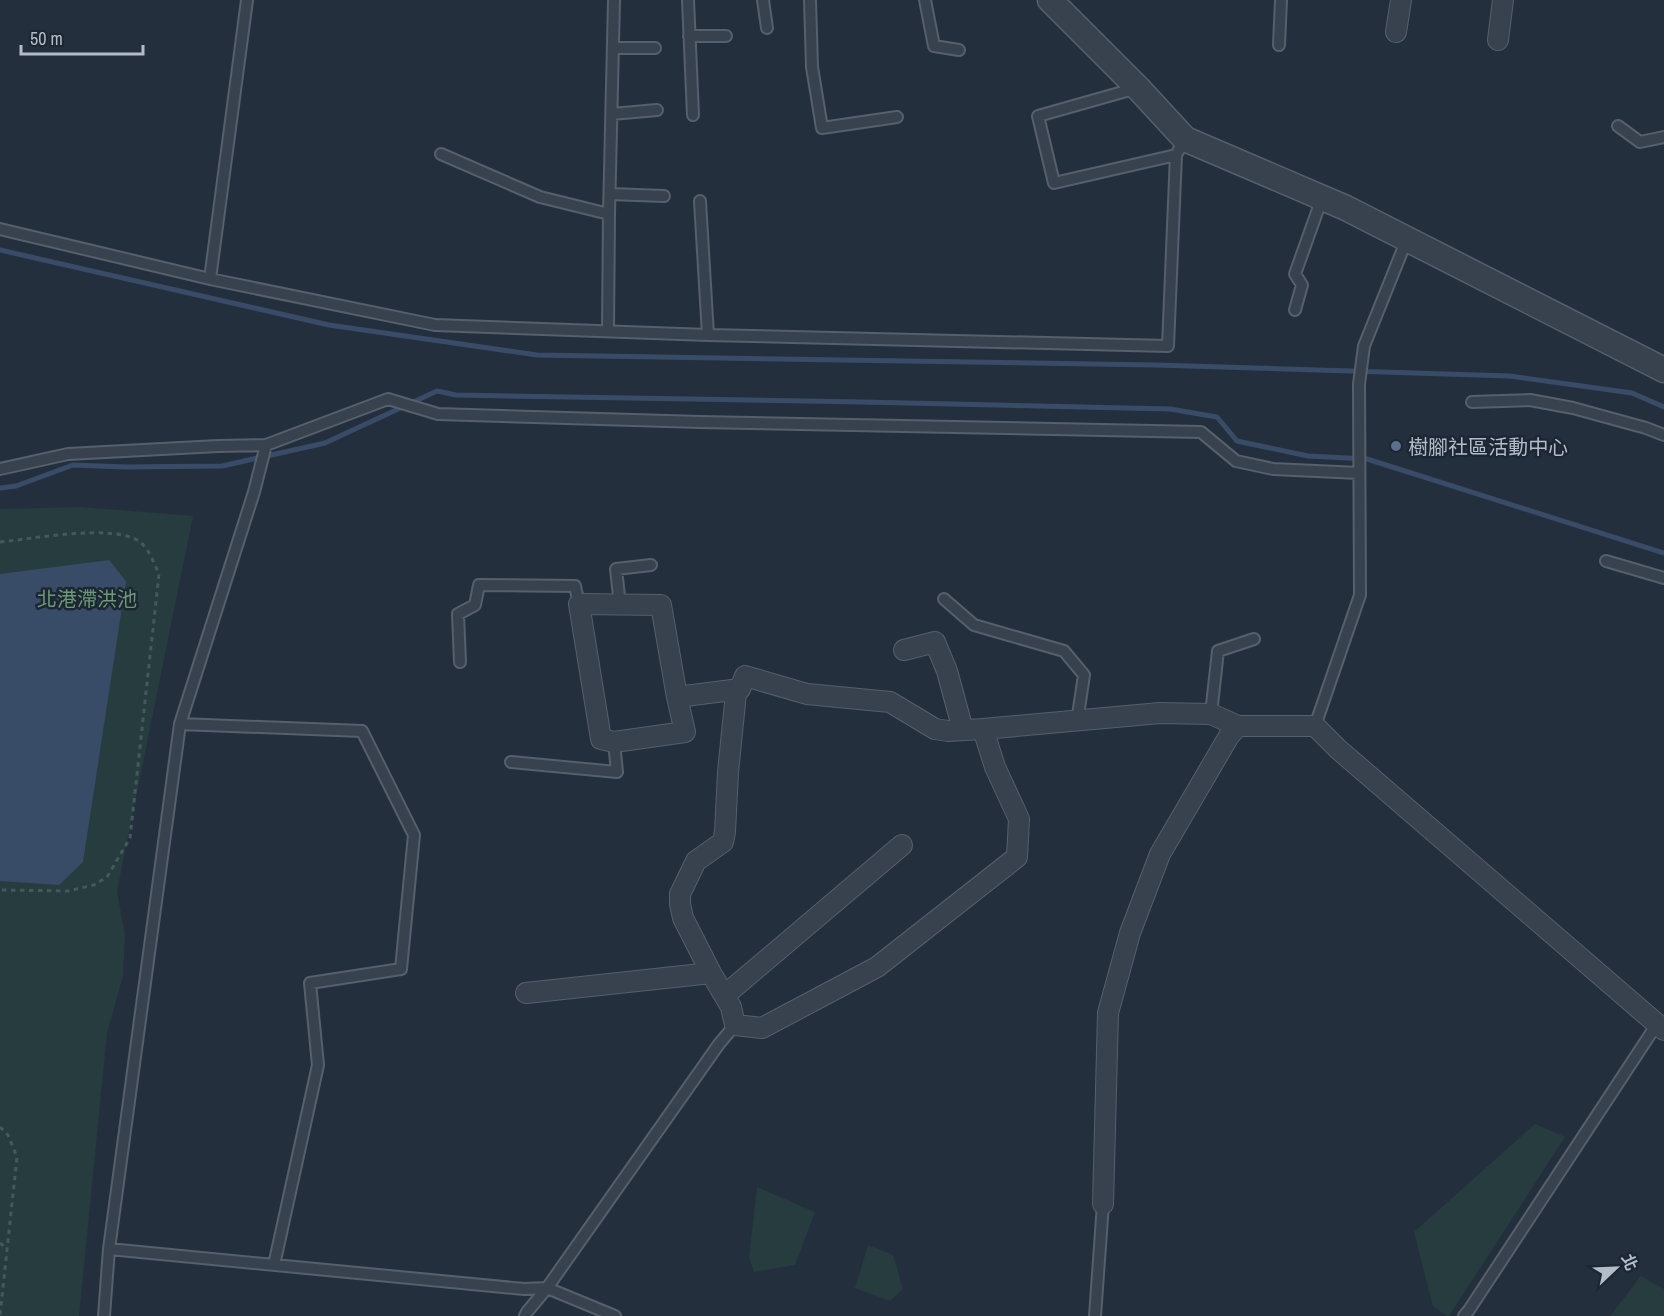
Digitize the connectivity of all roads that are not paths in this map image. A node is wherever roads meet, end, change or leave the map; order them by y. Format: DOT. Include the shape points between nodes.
graph roads {
  1 [pos="247,0"];
  2 [pos="614,0"];
  3 [pos="688,0"];
  4 [pos="763,0"];
  5 [pos="810,0"];
  6 [pos="925,0"];
  7 [pos="1050,0"];
  8 [pos="1281,0"];
  9 [pos="1401,0"];
  10 [pos="1503,0"];
  11 [pos="767,28"];
  12 [pos="1396,32"];
  13 [pos="689,36"];
  14 [pos="726,36"];
  15 [pos="1498,40"];
  16 [pos="1279,45"];
  17 [pos="614,48"];
  18 [pos="655,48"];
  19 [pos="959,50"];
  20 [pos="1138,88"];
  21 [pos="657,110"];
  22 [pos="612,114"];
  23 [pos="693,115"];
  24 [pos="897,117"];
  25 [pos="1618,126"];
  26 [pos="1664,136"];
  27 [pos="1180,147"];
  28 [pos="441,154"];
  29 [pos="610,194"];
  30 [pos="664,196"];
  31 [pos="1322,197"];
  32 [pos="700,201"];
  33 [pos="609,214"];
  34 [pos="0,230"];
  35 [pos="1407,238"];
  36 [pos="210,279"];
  37 [pos="1295,310"];
  38 [pos="608,330"];
  39 [pos="708,335"];
  40 [pos="1664,370"];
  41 [pos="1472,402"];
  42 [pos="1664,435"];
  43 [pos="266,445"];
  44 [pos="0,469"];
  45 [pos="1359,470"];
  46 [pos="1606,561"];
  47 [pos="651,565"];
  48 [pos="1664,578"];
  49 [pos="944,599"];
  50 [pos="579,604"];
  51 [pos="620,605"];
  52 [pos="1254,639"];
  53 [pos="904,650"];
  54 [pos="460,662"];
  55 [pos="740,689"];
  56 [pos="677,697"];
  57 [pos="1211,714"];
  58 [pos="1077,722"];
  59 [pos="180,724"];
  60 [pos="1238,726"];
  61 [pos="1315,726"];
  62 [pos="983,729"];
  63 [pos="963,730"];
  64 [pos="614,742"];
  65 [pos="511,762"];
  66 [pos="902,845"];
  67 [pos="711,973"];
  68 [pos="526,993"];
  69 [pos="724,995"];
  70 [pos="735,1025"];
  71 [pos="1660,1027"];
  72 [pos="1102,1204"];
  73 [pos="109,1249"];
  74 [pos="274,1264"];
  75 [pos="547,1288"];
  76 [pos="104,1316"];
  77 [pos="525,1316"];
  78 [pos="615,1316"];
  79 [pos="1095,1316"];
  80 [pos="1464,1316"];
  1 -- 36 [label="lane"];
  2 -- 17 [label="lane"];
  3 -- 13 [label="lane"];
  4 -- 11 [label="lane"];
  5 -- 24 [label="lane" via="812,67 822,128"];
  6 -- 19 [label="lane" via="934,46"];
  7 -- 20 [label="street"];
  8 -- 16 [label="lane"];
  9 -- 12 [label="street"];
  10 -- 15 [label="street"];
  13 -- 14 [label="lane"];
  13 -- 23 [label="lane"];
  17 -- 18 [label="lane"];
  17 -- 22 [label="lane"];
  20 -- 27 [label="street"];
  20 -- 27 [label="lane" via="1038,116 1054,183"];
  21 -- 22 [label="lane"];
  22 -- 29 [label="lane"];
  25 -- 26 [label="lane" via="1640,142"];
  27 -- 31 [label="street"];
  27 -- 39 [label="lane" via="1168,346"];
  28 -- 33 [label="lane" via="540,197"];
  29 -- 30 [label="lane"];
  29 -- 33 [label="lane"];
  31 -- 35 [label="street"];
  31 -- 37 [label="lane" via="1294,274 1302,285"];
  32 -- 39 [label="lane"];
  33 -- 38 [label="lane"];
  34 -- 36 [label="lane"];
  35 -- 40 [label="street"];
  35 -- 45 [label="lane" via="1364,346 1359,384"];
  36 -- 38 [label="lane" via="435,325"];
  38 -- 39 [label="lane"];
  41 -- 42 [label="lane" via="1530,400 1573,408"];
  43 -- 44 [label="lane" via="68,454"];
  43 -- 45 [label="lane" via="388,399 438,414 1201,432 1236,461 1273,469"];
  43 -- 59 [label="lane"];
  45 -- 61 [label="lane" via="1360,595"];
  46 -- 48 [label="lane"];
  47 -- 51 [label="lane" via="616,569"];
  49 -- 58 [label="lane" via="974,625 1064,651 1084,675"];
  50 -- 51 [label="street"];
  50 -- 54 [label="lane" via="575,586 479,585 475,605 458,614"];
  50 -- 64 [label="street" via="601,740"];
  51 -- 56 [label="street" via="661,605"];
  52 -- 57 [label="lane" via="1218,651"];
  53 -- 63 [label="street" via="935,642"];
  55 -- 56 [label="street"];
  55 -- 63 [label="street" via="745,676 807,694 890,702 936,729"];
  55 -- 67 [label="street" via="736,693 723,842 696,861 680,894 683,918"];
  56 -- 64 [label="street" via="685,732"];
  57 -- 58 [label="street" via="1160,713"];
  57 -- 60 [label="street"];
  58 -- 62 [label="street"];
  59 -- 73 [label="lane"];
  59 -- 74 [label="lane" via="362,731 414,835 401,969 310,983 318,1065"];
  60 -- 61 [label="street"];
  60 -- 72 [label="street" via="1160,854 1130,933 1108,1013"];
  61 -- 71 [label="street"];
  62 -- 63 [label="street"];
  62 -- 70 [label="street" via="1019,819 1017,857 878,968 762,1028"];
  64 -- 65 [label="lane" via="617,772"];
  66 -- 69 [label="street"];
  67 -- 68 [label="street"];
  67 -- 69 [label="street"];
  69 -- 70 [label="street"];
  70 -- 75 [label="lane"];
  71 -- 80 [label="lane"];
  72 -- 79 [label="lane"];
  73 -- 74 [label="lane"];
  73 -- 76 [label="lane"];
  74 -- 75 [label="lane" via="524,1289"];
  75 -- 77 [label="lane"];
  75 -- 78 [label="lane"];
}
